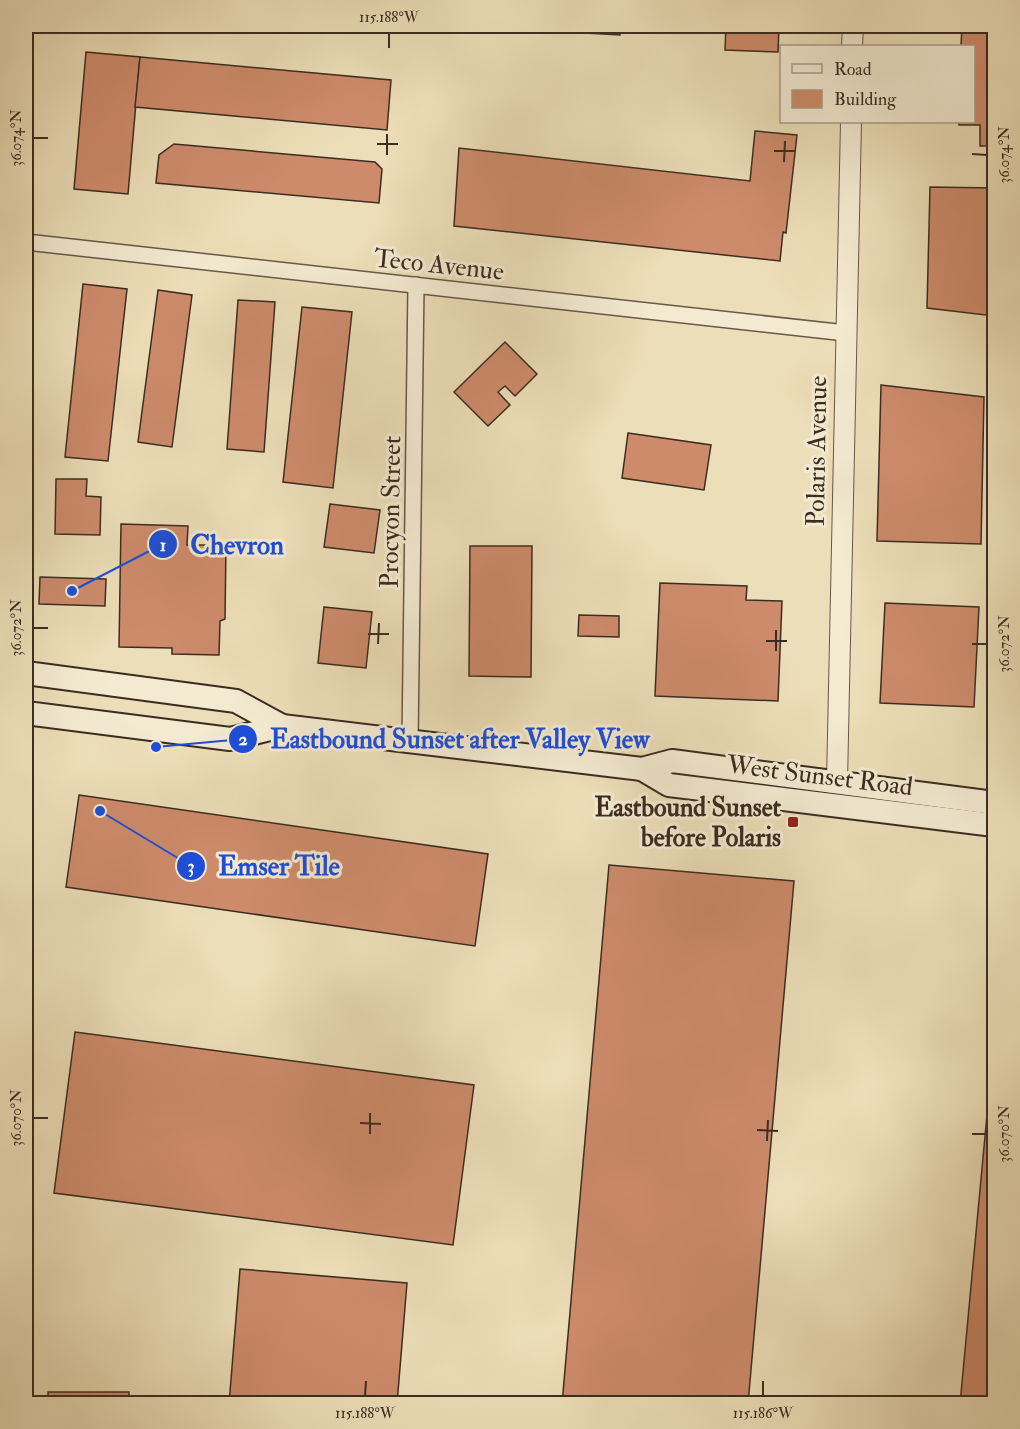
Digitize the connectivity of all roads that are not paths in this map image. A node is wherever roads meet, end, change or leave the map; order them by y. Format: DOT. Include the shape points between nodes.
graph roads {
  1 [pos="853,26"];
  2 [pos="852,45"];
  3 [pos="851,123"];
  4 [pos="26,242"];
  5 [pos="417,285"];
  6 [pos="846,333"];
  7 [pos="26,673"];
  8 [pos="26,713"];
  9 [pos="282,726"];
  10 [pos="410,740"];
  11 [pos="642,769"];
  12 [pos="837,782"];
  13 [pos="994,803"];
  14 [pos="942,819"];
  15 [pos="994,825"];
  16 [pos="994,830"];
  1 -- 2 [label="street"];
  3 -- 6 [label="street, Polaris Avenue"];
  4 -- 5 [label="street, Teco Avenue"];
  5 -- 6 [label="street, Teco Avenue"];
  5 -- 10 [label="street, Procyon Street"];
  6 -- 12 [label="street, Polaris Avenue"];
  7 -- 9 [label="main road, West Sunset Road" via="236,701"];
  8 -- 9 [label="main road, West Sunset Road" via="230,739"];
  9 -- 10 [label="main road, West Sunset Road"];
  10 -- 11 [label="main road, West Sunset Road"];
  11 -- 12 [label="main road, West Sunset Road" via="672,761"];
  11 -- 14 [label="main road, West Sunset Road" via="669,785"];
  12 -- 13 [label="main road, West Sunset Road"];
  14 -- 15 [label="main road, West Sunset Road"];
  14 -- 16 [label="main road"];
}
